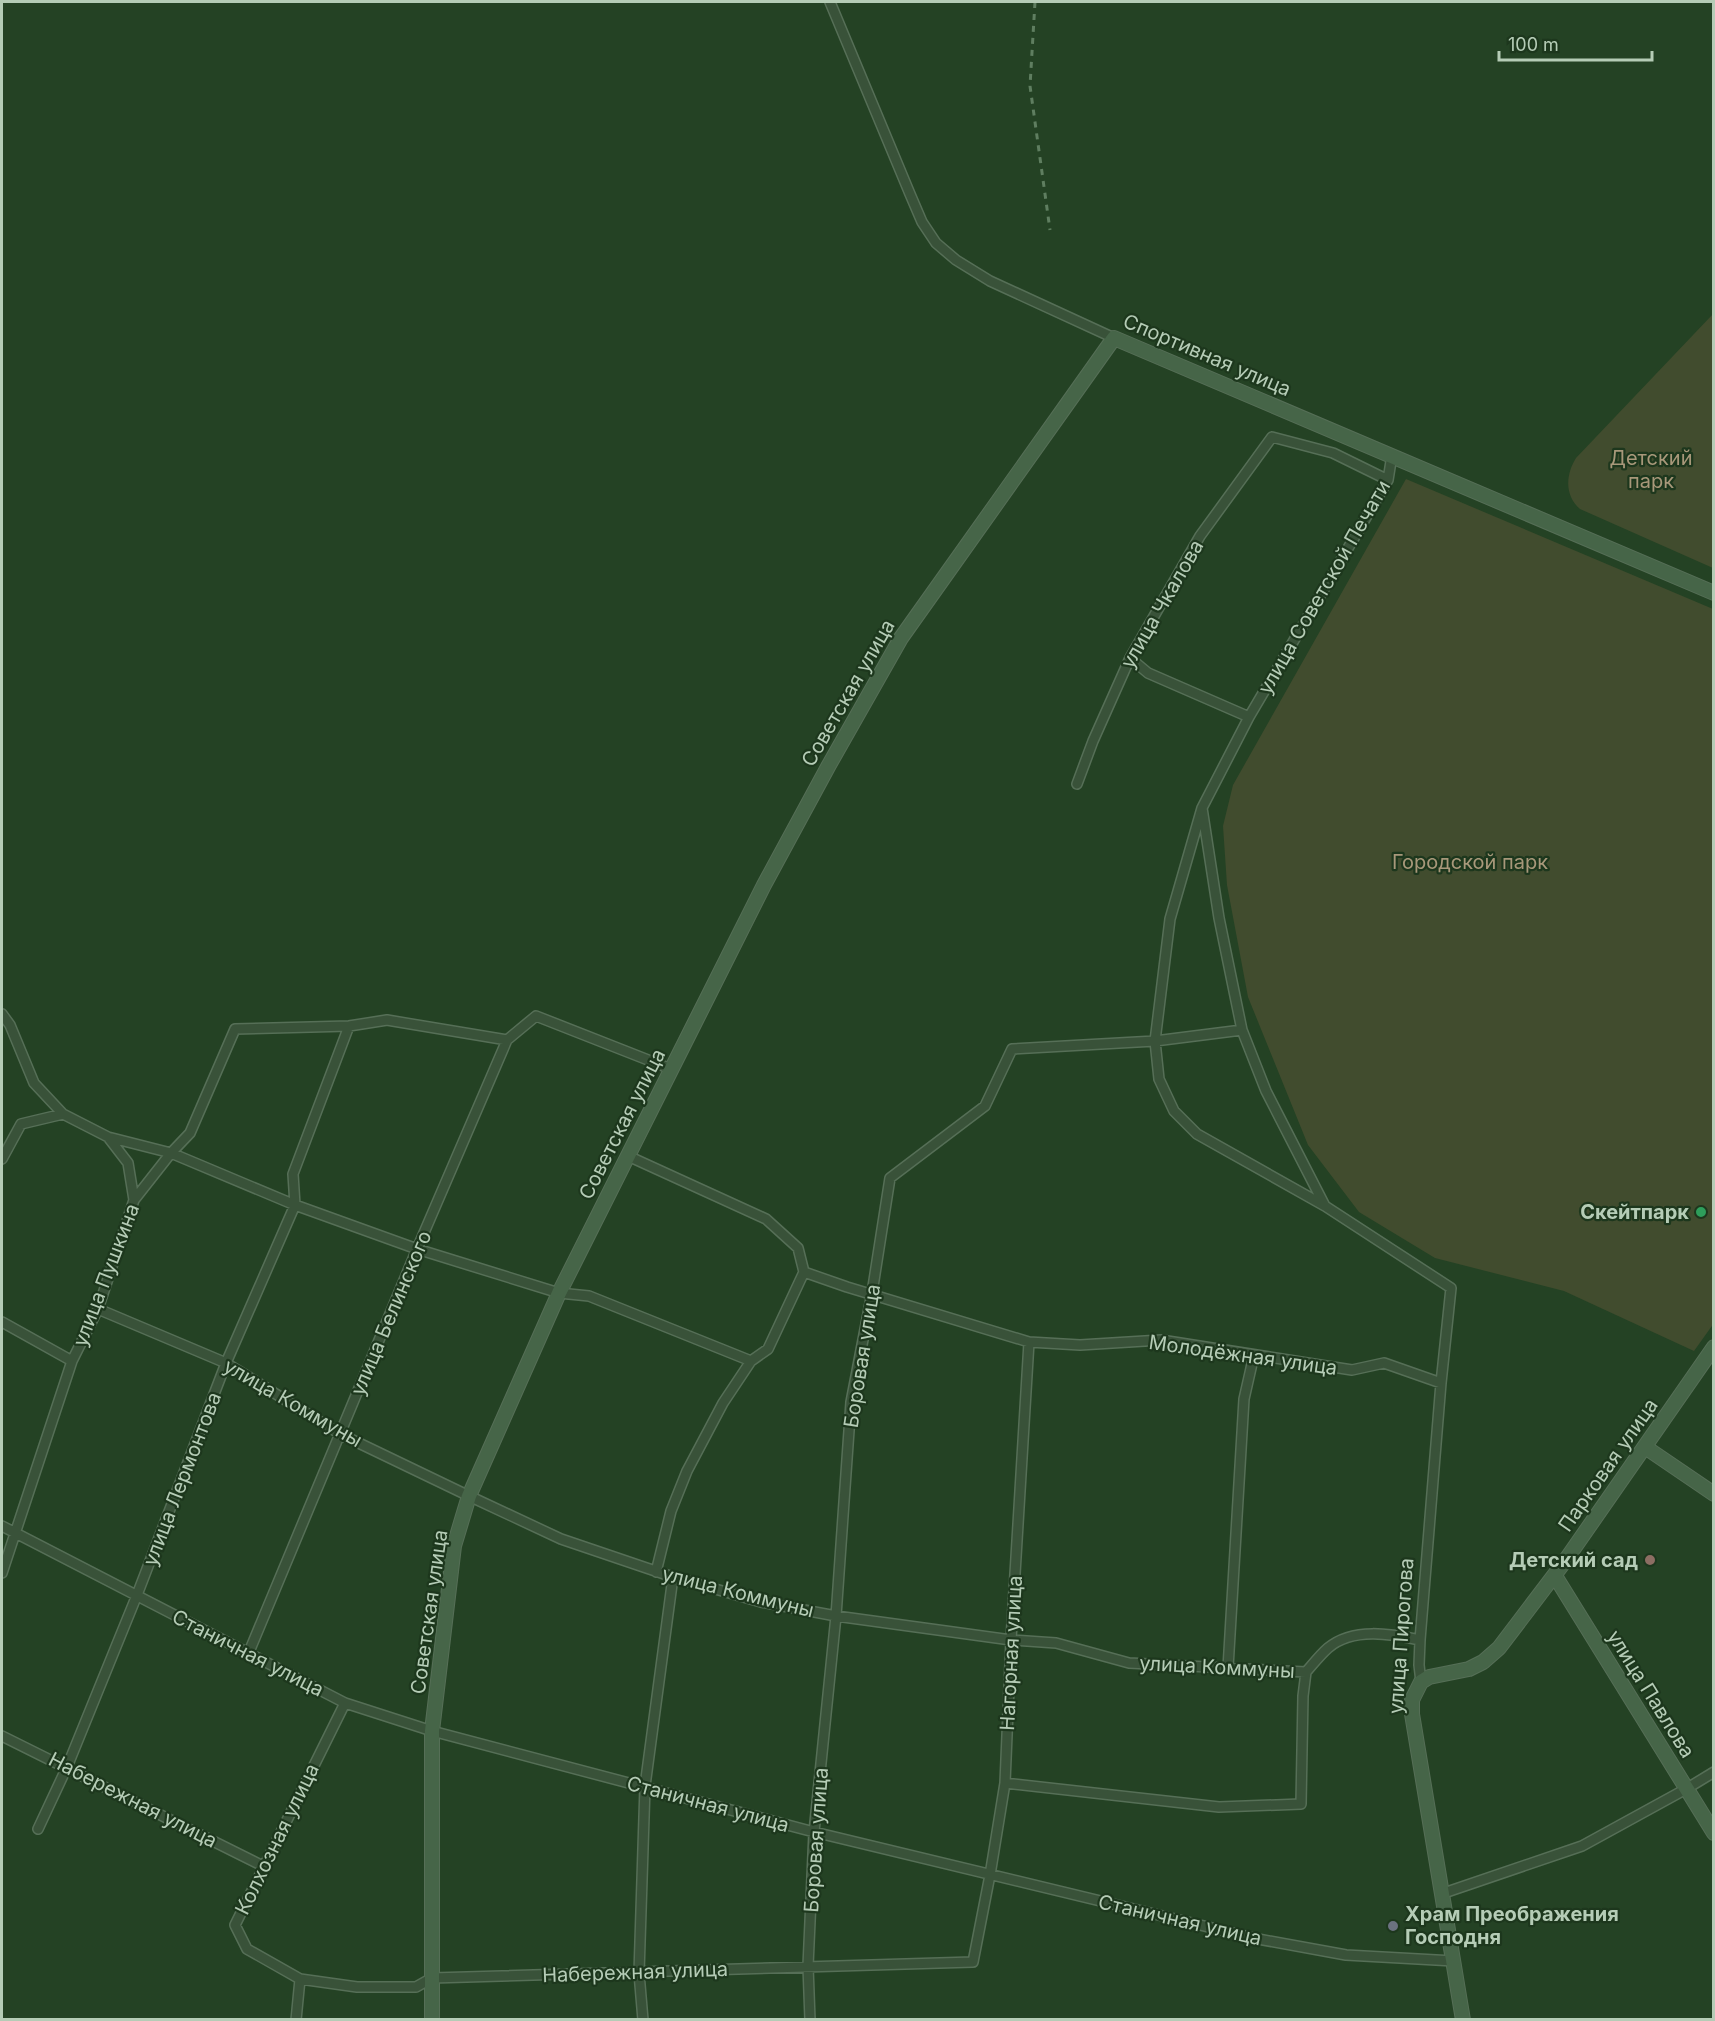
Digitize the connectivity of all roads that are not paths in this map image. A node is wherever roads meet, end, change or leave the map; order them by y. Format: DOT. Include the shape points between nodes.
graph roads {
  1 [pos="830,2"];
  2 [pos="1114,338"];
  3 [pos="1392,455"];
  4 [pos="1388,480"];
  5 [pos="1713,593"];
  6 [pos="1130,658"];
  7 [pos="1249,717"];
  8 [pos="1077,784"];
  9 [pos="1202,808"];
  10 [pos="2,1014"];
  11 [pos="349,1026"];
  12 [pos="1242,1030"];
  13 [pos="507,1040"];
  14 [pos="1155,1041"];
  15 [pos="671,1069"];
  16 [pos="63,1114"];
  17 [pos="108,1137"];
  18 [pos="171,1152"];
  19 [pos="628,1156"];
  20 [pos="2,1159"];
  21 [pos="134,1200"];
  22 [pos="295,1205"];
  23 [pos="1325,1206"];
  24 [pos="417,1249"];
  25 [pos="804,1272"];
  26 [pos="1451,1288"];
  27 [pos="559,1293"];
  28 [pos="872,1293"];
  29 [pos="98,1309"];
  30 [pos="2,1322"];
  31 [pos="1029,1342"];
  32 [pos="1713,1347"];
  33 [pos="1254,1355"];
  34 [pos="72,1361"];
  35 [pos="751,1361"];
  36 [pos="226,1363"];
  37 [pos="1441,1383"];
  38 [pos="340,1434"];
  39 [pos="1645,1447"];
  40 [pos="1713,1494"];
  41 [pos="469,1496"];
  42 [pos="2,1526"];
  43 [pos="16,1533"];
  44 [pos="656,1572"];
  45 [pos="2,1573"];
  46 [pos="1555,1576"];
  47 [pos="673,1577"];
  48 [pos="137,1595"];
  49 [pos="836,1616"];
  50 [pos="1011,1640"];
  51 [pos="1420,1640"];
  52 [pos="249,1652"];
  53 [pos="1228,1668"];
  54 [pos="1306,1672"];
  55 [pos="1421,1683"];
  56 [pos="345,1703"];
  57 [pos="432,1731"];
  58 [pos="2,1736"];
  59 [pos="68,1767"];
  60 [pos="1713,1772"];
  61 [pos="1005,1784"];
  62 [pos="645,1786"];
  63 [pos="1686,1789"];
  64 [pos="38,1829"];
  65 [pos="814,1832"];
  66 [pos="1713,1833"];
  67 [pos="263,1866"];
  68 [pos="990,1875"];
  69 [pos="1441,1894"];
  70 [pos="1454,1960"];
  71 [pos="973,1962"];
  72 [pos="808,1966"];
  73 [pos="639,1973"];
  74 [pos="300,1978"];
  75 [pos="432,1978"];
  76 [pos="296,2019"];
  77 [pos="432,2019"];
  78 [pos="643,2019"];
  79 [pos="810,2019"];
  80 [pos="1463,2019"];
  1 -- 2 [label="street, Спортивная улица" via="922,222 936,243 990,281"];
  2 -- 3 [label="street, Спортивная улица"];
  2 -- 15 [label="street, Советская улица" via="901,638 780,855"];
  3 -- 4 [label="street, улица Советской Печати"];
  3 -- 5 [label="street, Спортивная улица"];
  4 -- 6 [label="street, улица Чкалова" via="1333,453 1272,437 1200,536"];
  4 -- 7 [label="street, улица Советской Печати"];
  6 -- 7 [label="street, улица Советской Печати" via="1148,673"];
  6 -- 8 [label="street, улица Чкалова"];
  7 -- 9 [label="street, улица Советской Печати"];
  9 -- 12 [label="street"];
  9 -- 14 [label="street, улица Советской Печати" via="1170,919"];
  10 -- 16 [label="street" via="34,1083"];
  11 -- 13 [label="street" via="387,1020"];
  11 -- 18 [label="street, улица Пушкина" via="235,1029 190,1133"];
  11 -- 22 [label="street, улица Лермонтова" via="293,1174"];
  12 -- 14 [label="street, Боровая улица"];
  12 -- 23 [label="street" via="1266,1091"];
  13 -- 15 [label="street" via="537,1016"];
  13 -- 24 [label="street, улица Белинского"];
  14 -- 23 [label="street, улица Советской Печати" via="1160,1079 1174,1112 1197,1134"];
  14 -- 28 [label="street, Боровая улица" via="1012,1048 985,1106 890,1178"];
  15 -- 19 [label="street, Советская улица"];
  16 -- 17 [label="street"];
  16 -- 20 [label="street" via="21,1124"];
  17 -- 18 [label="street"];
  17 -- 21 [label="street" via="128,1163"];
  18 -- 21 [label="street, улица Пушкина"];
  18 -- 22 [label="street"];
  19 -- 25 [label="street" via="766,1219 798,1248"];
  19 -- 27 [label="street, Советская улица"];
  21 -- 29 [label="street, улица Пушкина"];
  22 -- 24 [label="street"];
  22 -- 36 [label="street, улица Лермонтова"];
  23 -- 26 [label="street, улица Советской Печати"];
  24 -- 27 [label="street"];
  24 -- 38 [label="street, улица Белинского"];
  25 -- 28 [label="street, Молодёжная улица"];
  25 -- 35 [label="street" via="768,1349"];
  26 -- 37 [label="street, улица Пирогова"];
  27 -- 35 [label="street" via="589,1296"];
  27 -- 41 [label="street, Советская улица"];
  28 -- 31 [label="street, Молодёжная улица"];
  28 -- 49 [label="street, Боровая улица" via="851,1402"];
  29 -- 34 [label="street, улица Пушкина"];
  29 -- 36 [label="street, улица Коммуны"];
  30 -- 34 [label="street"];
  31 -- 33 [label="street, Молодёжная улица" via="1080,1345 1161,1340"];
  31 -- 50 [label="street, Нагорная улица"];
  32 -- 39 [label="street, Парковая улица"];
  33 -- 37 [label="street, Молодёжная улица" via="1352,1370 1384,1364"];
  33 -- 53 [label="street" via="1244,1399"];
  34 -- 43 [label="street, улица Пушкина"];
  35 -- 44 [label="street" via="723,1403 687,1471 671,1510"];
  36 -- 38 [label="street, улица Коммуны"];
  36 -- 48 [label="street, улица Лермонтова"];
  37 -- 51 [label="street, улица Пирогова"];
  38 -- 41 [label="street, улица Коммуны"];
  38 -- 52 [label="street, улица Белинского"];
  39 -- 40 [label="street"];
  39 -- 46 [label="street, Парковая улица"];
  41 -- 44 [label="street, улица Коммуны" via="561,1539"];
  41 -- 57 [label="street, Советская улица" via="454,1546"];
  42 -- 43 [label="street, Станичная улица"];
  43 -- 45 [label="street, улица Пушкина"];
  43 -- 48 [label="street, Станичная улица"];
  44 -- 47 [label="street, улица Коммуны"];
  46 -- 55 [label="street, Парковая улица" via="1493,1655 1469,1669 1429,1677"];
  46 -- 63 [label="street, улица Павлова"];
  47 -- 49 [label="street, улица Коммуны" via="761,1602"];
  47 -- 62 [label="street"];
  48 -- 52 [label="street, Станичная улица"];
  48 -- 59 [label="street, улица Лермонтова"];
  49 -- 50 [label="street, улица Коммуны"];
  49 -- 65 [label="street, Боровая улица"];
  50 -- 53 [label="street, улица Коммуны" via="1056,1643 1129,1663"];
  50 -- 61 [label="street, Нагорная улица"];
  51 -- 54 [label="street, улица Коммуны" via="1391,1634 1343,1639 1330,1646"];
  51 -- 55 [label="street, улица Пирогова"];
  52 -- 56 [label="street, Станичная улица"];
  53 -- 54 [label="street, улица Коммуны"];
  54 -- 61 [label="street" via="1300,1804 1219,1807"];
  55 -- 69 [label="street, улица Пирогова" via="1412,1700 1412,1714"];
  56 -- 57 [label="street, Станичная улица"];
  56 -- 67 [label="street, Колхозная улица"];
  57 -- 62 [label="street, Станичная улица"];
  57 -- 75 [label="street, Советская улица"];
  58 -- 59 [label="street, Набережная улица"];
  59 -- 64 [label="street, улица Лермонтова"];
  59 -- 67 [label="street, Набережная улица"];
  60 -- 63 [label="street"];
  61 -- 68 [label="street, Нагорная улица"];
  62 -- 65 [label="street, Станичная улица"];
  62 -- 73 [label="street"];
  63 -- 66 [label="street, улица Павлова"];
  63 -- 69 [label="street" via="1582,1846"];
  65 -- 68 [label="street, Станичная улица"];
  65 -- 72 [label="street, Боровая улица"];
  67 -- 74 [label="street, Колхозная улица" via="235,1925 247,1949"];
  68 -- 70 [label="street, Станичная улица" via="1304,1949"];
  68 -- 71 [label="street, Нагорная улица"];
  69 -- 70 [label="street, улица Пирогова"];
  70 -- 80 [label="street, улица Пирогова"];
  71 -- 72 [label="street, Набережная улица"];
  72 -- 73 [label="street, Набережная улица"];
  72 -- 79 [label="street, Боровая улица"];
  73 -- 75 [label="street, Набережная улица"];
  73 -- 78 [label="street"];
  74 -- 75 [label="street, Набережная улица" via="381,1987 416,1986"];
  74 -- 76 [label="street"];
  75 -- 77 [label="street, Советская улица"];
}
